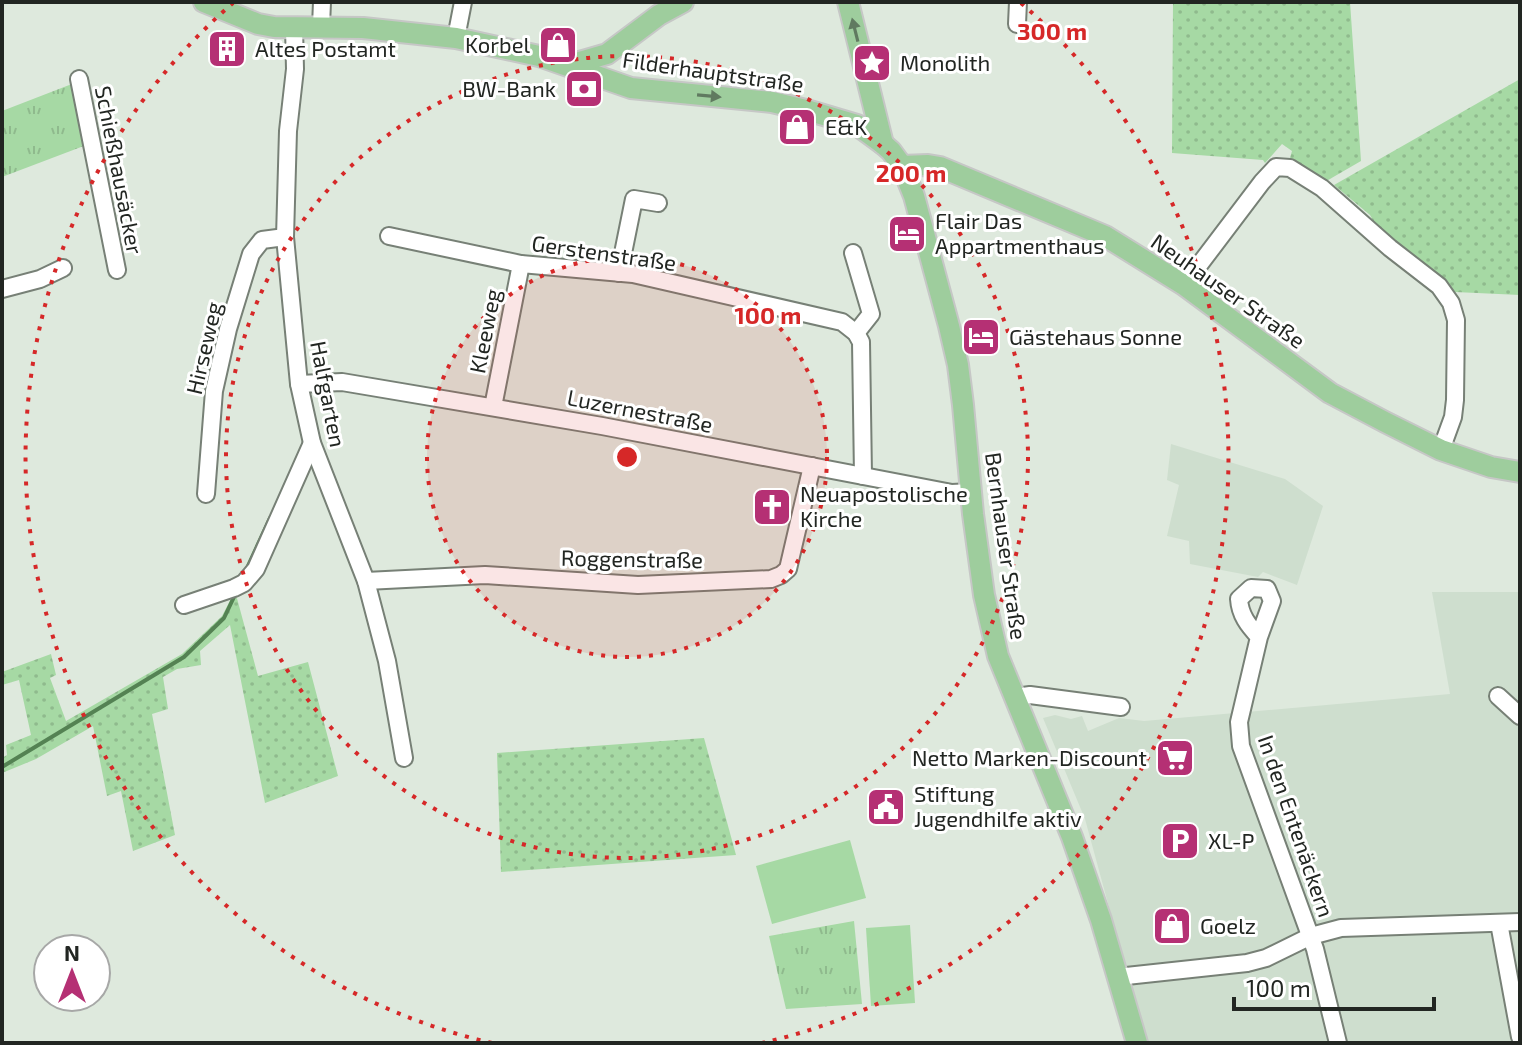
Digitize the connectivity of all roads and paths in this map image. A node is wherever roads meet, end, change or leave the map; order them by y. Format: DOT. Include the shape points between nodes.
graph roads {
  1 [pos="204,2"];
  2 [pos="322,2"];
  3 [pos="463,2"];
  4 [pos="683,2"];
  5 [pos="848,2"];
  6 [pos="1018,2"];
  7 [pos="1017,24"];
  8 [pos="321,26"];
  9 [pos="294,27"];
  10 [pos="456,38"];
  11 [pos="607,54"];
  12 [pos="569,65"];
  13 [pos="79,79"];
  14 [pos="613,83"];
  15 [pos="875,112"];
  16 [pos="857,125"];
  17 [pos="883,144"];
  18 [pos="902,166"];
  19 [pos="658,203"];
  20 [pos="389,236"];
  21 [pos="285,237"];
  22 [pos="853,253"];
  23 [pos="521,264"];
  24 [pos="63,268"];
  25 [pos="117,270"];
  26 [pos="619,273"];
  27 [pos="1184,285"];
  28 [pos="2,289"];
  29 [pos="856,333"];
  30 [pos="299,384"];
  31 [pos="493,407"];
  32 [pos="312,443"];
  33 [pos="1441,450"];
  34 [pos="812,466"];
  35 [pos="1520,472"];
  36 [pos="863,476"];
  37 [pos="971,492"];
  38 [pos="206,494"];
  39 [pos="366,581"];
  40 [pos="184,605"];
  41 [pos="1259,637"];
  42 [pos="1498,696"];
  43 [pos="1015,697"];
  44 [pos="1121,707"];
  45 [pos="1520,716"];
  46 [pos="404,758"];
  47 [pos="1520,922"];
  48 [pos="1499,923"];
  49 [pos="1311,936"];
  50 [pos="1117,977"];
  51 [pos="1520,1037"];
  52 [pos="1137,1043"];
  53 [pos="1338,1043"];
  1 -- 9 [label="main road, Filderhauptstraße" via="258,24"];
  2 -- 8 [label="street"];
  3 -- 10 [label="street"];
  4 -- 11 [label="main road"];
  15 -- 5 [label="main road, one-way"];
  6 -- 7 [label="street"];
  8 -- 9 [label="main road, Filderhauptstraße"];
  8 -- 10 [label="main road, Filderhauptstraße"];
  9 -- 21 [label="street, Halfgarten"];
  10 -- 12 [label="main road, Filderhauptstraße"];
  11 -- 12 [label="main road"];
  11 -- 14 [label="main road"];
  12 -- 14 [label="main road, Filderhauptstraße"];
  13 -- 25 [label="street, Schießhausäcker"];
  14 -- 16 [label="main road, Filderhauptstraße, one-way" via="772,102"];
  15 -- 16 [label="main road"];
  15 -- 17 [label="main road"];
  16 -- 17 [label="main road, Filderhauptstraße"];
  17 -- 18 [label="main road, Bernhauser Straße"];
  18 -- 27 [label="main road, Neuhauser Straße" via="940,167 999,191 1105,236"];
  18 -- 37 [label="main road, Bernhauser Straße" via="955,352"];
  19 -- 26 [label="street" via="634,199"];
  20 -- 23 [label="street, Gerstenstraße"];
  21 -- 30 [label="street, Halfgarten"];
  21 -- 38 [label="street, Hirseweg" via="262,240 251,254 214,391"];
  22 -- 29 [label="street" via="871,314"];
  23 -- 26 [label="street, Gerstenstraße"];
  23 -- 31 [label="street, Kleeweg"];
  24 -- 28 [label="street"];
  26 -- 29 [label="street, Gerstenstraße" via="842,322"];
  27 -- 33 [label="main road, Neuhauser Straße" via="1330,393"];
  27 -- 33 [label="street" via="1276,167 1290,168 1322,188 1439,286 1451,303 1456,320 1455,400"];
  29 -- 36 [label="street" via="861,342"];
  30 -- 31 [label="street, Luzernestraße" via="342,382"];
  30 -- 32 [label="street, Halfgarten"];
  31 -- 34 [label="street, Luzernestraße"];
  32 -- 39 [label="street, Halfgarten"];
  32 -- 40 [label="street" via="256,569 234,588"];
  33 -- 35 [label="main road, Neuhauser Straße"];
  34 -- 36 [label="street, Luzernestraße"];
  34 -- 39 [label="street, Roggenstraße" via="788,569 771,579 638,585 485,575"];
  36 -- 37 [label="street, Luzernestraße"];
  37 -- 43 [label="main road, Bernhauser Straße" via="989,622"];
  39 -- 46 [label="street, Halfgarten"];
  41 -- 49 [label="street, In den Entenäckern" via="1239,722 1241,746"];
  42 -- 45 [label="street"];
  43 -- 44 [label="street"];
  43 -- 50 [label="main road, Bernhauser Straße" via="1072,837"];
  47 -- 48 [label="street, In den Entenäckern"];
  48 -- 49 [label="street, In den Entenäckern" via="1341,928"];
  48 -- 51 [label="street"];
  49 -- 50 [label="street, In den Entenäckern" via="1247,963"];
  49 -- 53 [label="street"];
  50 -- 52 [label="main road, Bernhauser Straße"];
}
